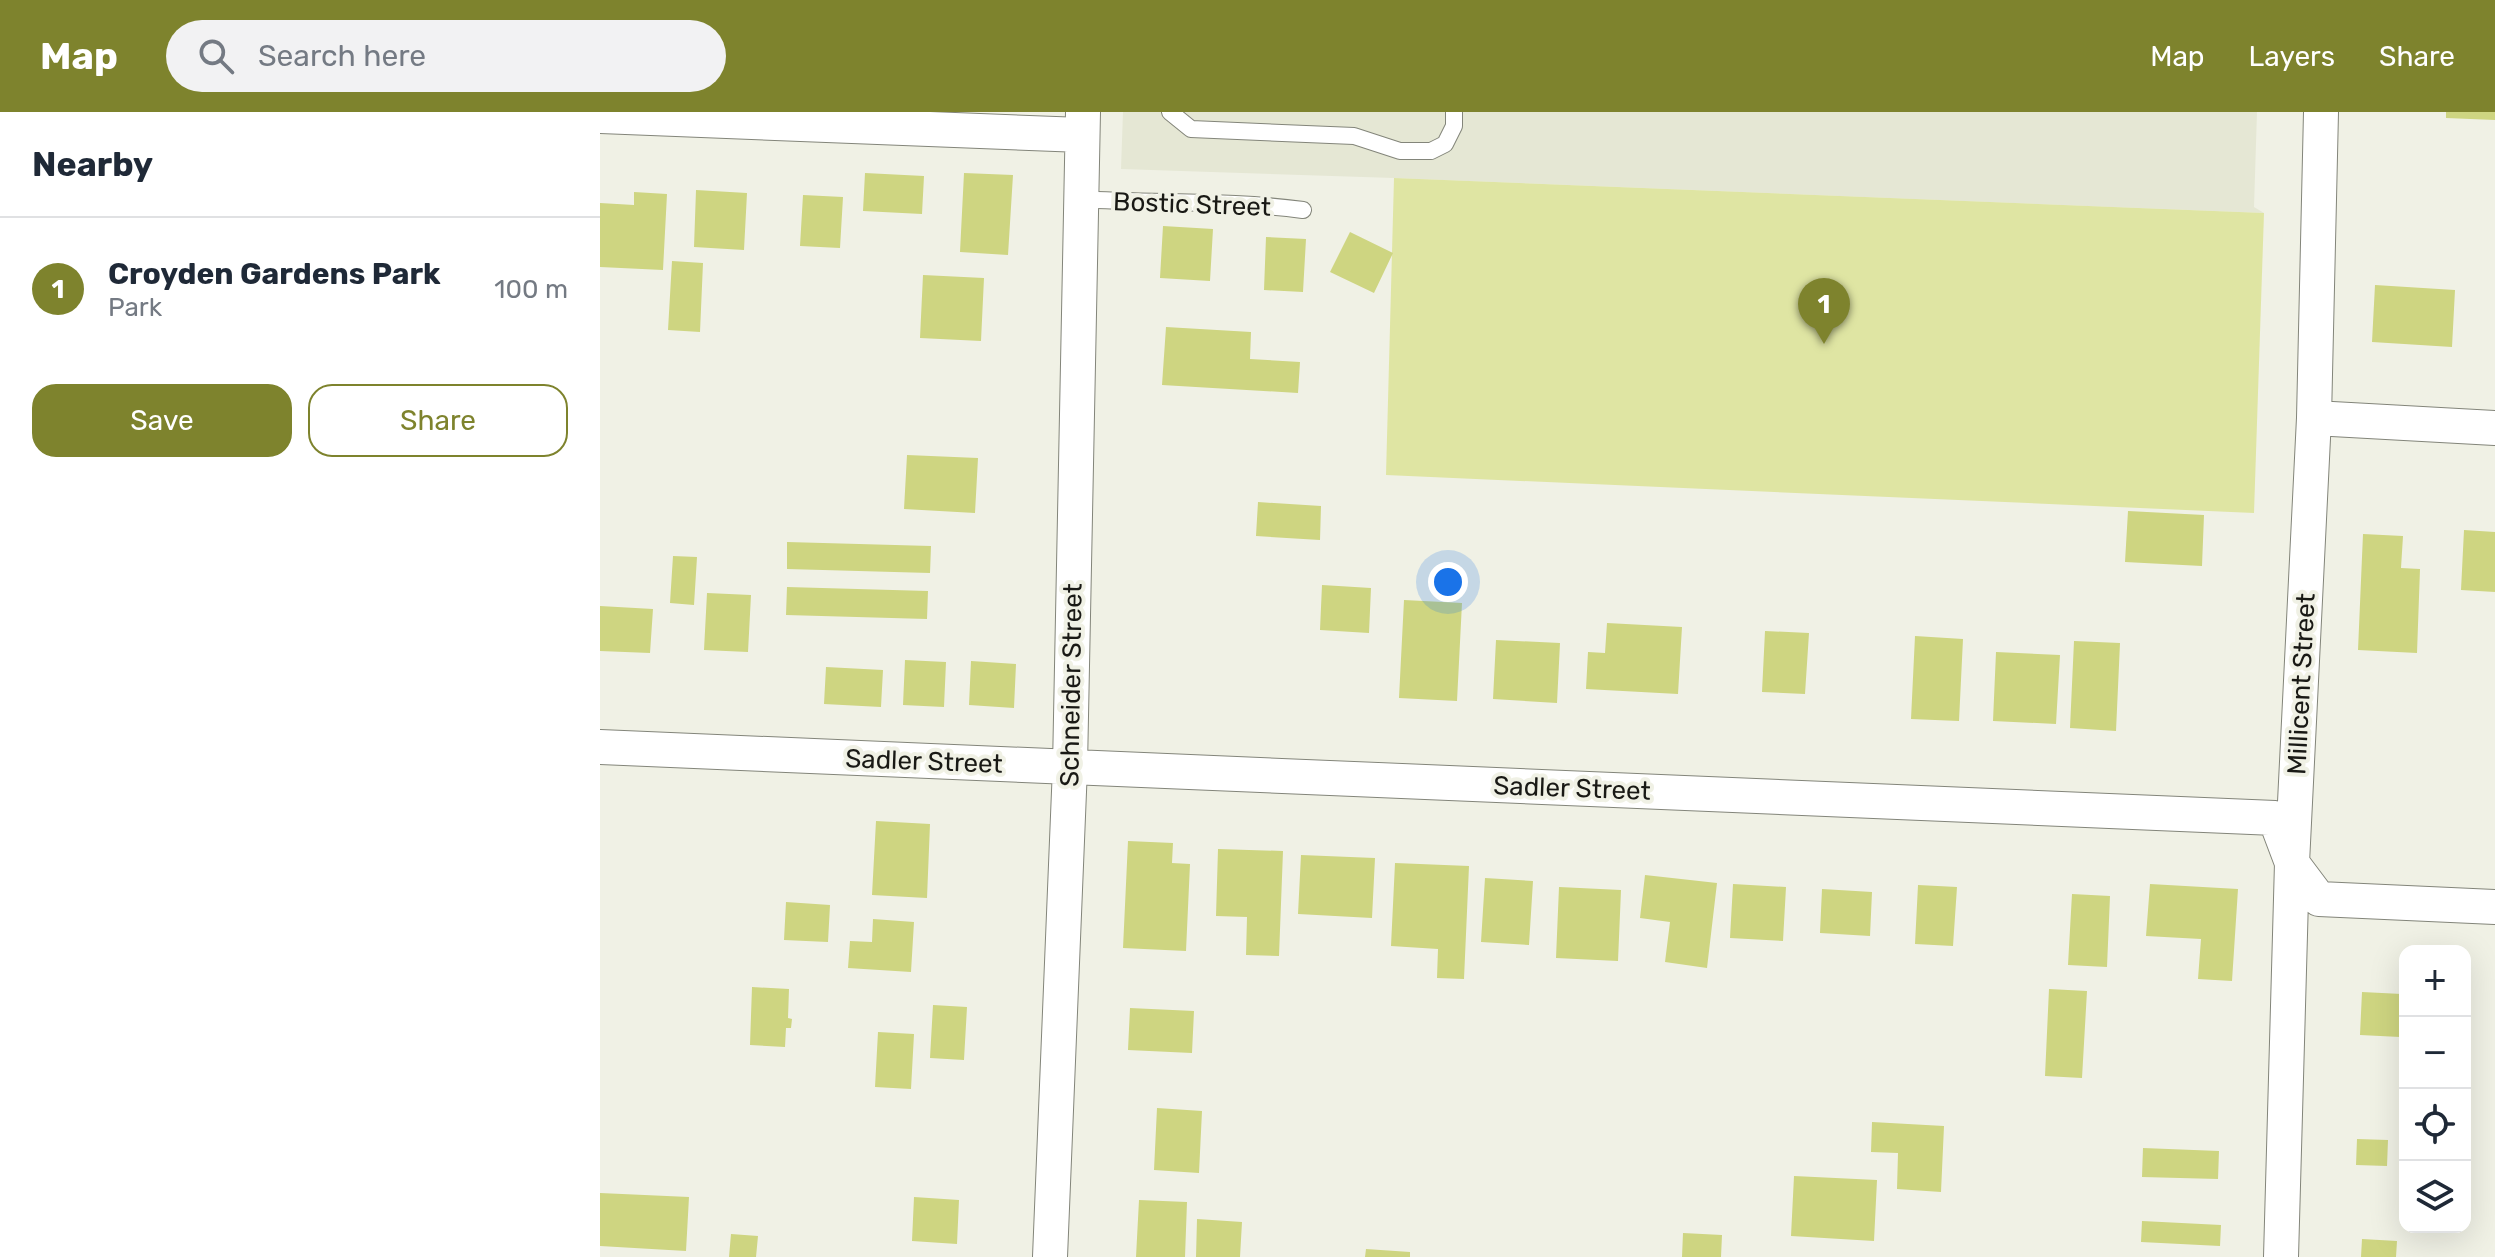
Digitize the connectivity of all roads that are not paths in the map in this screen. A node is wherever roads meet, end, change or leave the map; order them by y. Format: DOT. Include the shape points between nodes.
graph roads {
  1 [pos="1170,112"];
  2 [pos="1454,112"];
  3 [pos="2321,112"];
  4 [pos="600,116"];
  5 [pos="1082,124"];
  6 [pos="1080,199"];
  7 [pos="1303,210"];
  8 [pos="2314,418"];
  9 [pos="2495,428"];
  10 [pos="600,747"];
  11 [pos="1070,767"];
  12 [pos="2292,863"];
  13 [pos="2495,907"];
  14 [pos="1050,1257"];
  15 [pos="2281,1257"];
  1 -- 2 [label="lane" via="1191,129 1354,136 1400,151 1431,151 1445,144"];
  3 -- 8 [label="street, Millicent Street"];
  4 -- 5 [label="street"];
  5 -- 6 [label="street, Schneider Street"];
  6 -- 7 [label="lane, Bostic Street"];
  6 -- 11 [label="street, Schneider Street"];
  8 -- 9 [label="street"];
  8 -- 12 [label="street, Millicent Street"];
  10 -- 11 [label="street, Sadler Street"];
  11 -- 12 [label="street, Sadler Street" via="2275,818"];
  11 -- 14 [label="street, Schneider Street"];
  12 -- 13 [label="street, Sadler Street" via="2319,899"];
  12 -- 15 [label="street, Millicent Street"];
}
